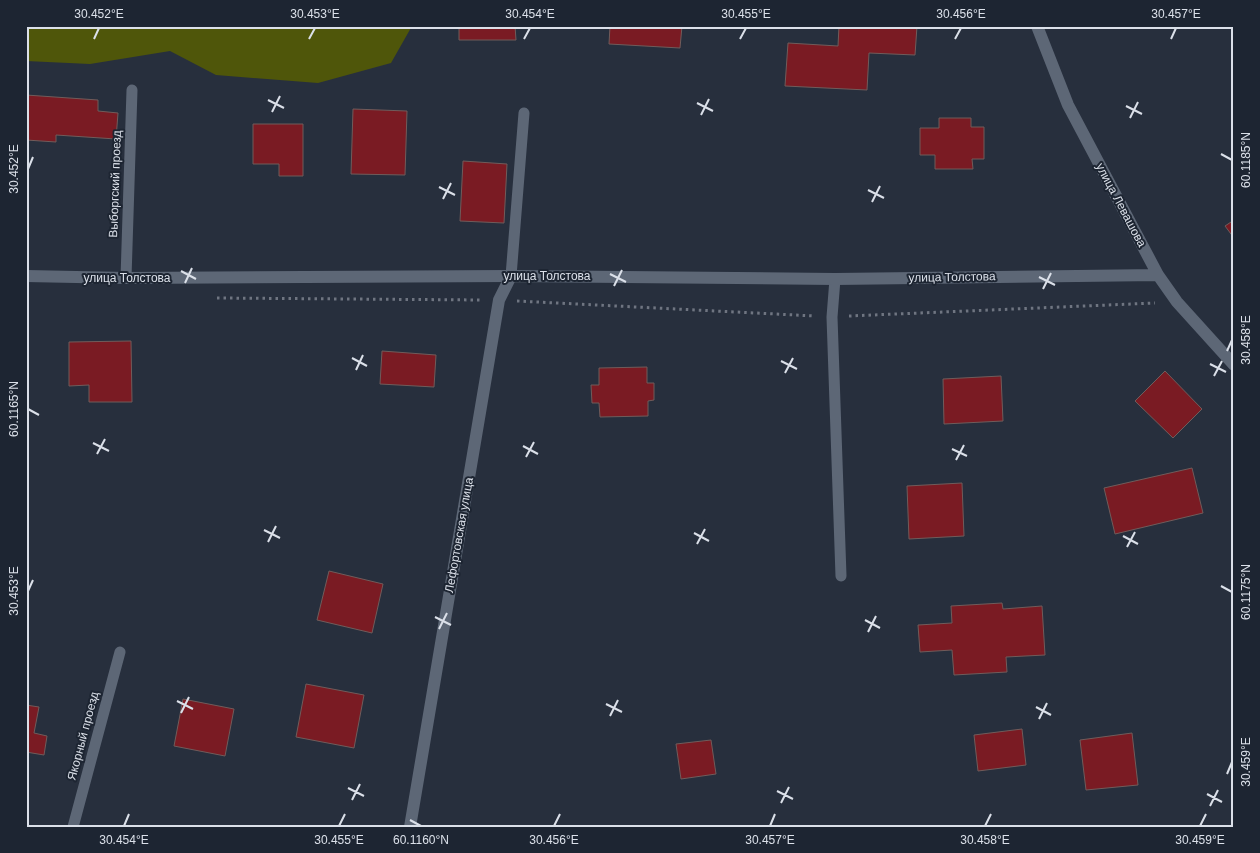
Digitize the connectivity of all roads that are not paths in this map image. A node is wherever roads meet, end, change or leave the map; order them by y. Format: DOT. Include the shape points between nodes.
graph roads {
  1 [pos="1038,26"];
  2 [pos="132,90"];
  3 [pos="524,113"];
  4 [pos="1158,275"];
  5 [pos="26,276"];
  6 [pos="511,276"];
  7 [pos="126,278"];
  8 [pos="836,279"];
  9 [pos="1234,365"];
  10 [pos="840,576"];
  11 [pos="120,652"];
  12 [pos="73,827"];
  13 [pos="410,827"];
  1 -- 4 [label="street, улица Левашова" via="1068,105"];
  2 -- 7 [label="lane, Выборгский проезд"];
  3 -- 6 [label="lane"];
  4 -- 8 [label="street, улица Толстова"];
  4 -- 9 [label="street, улица Левашова" via="1177,302"];
  5 -- 7 [label="street, улица Толстова"];
  6 -- 7 [label="street, улица Толстова"];
  6 -- 8 [label="street, улица Толстова"];
  6 -- 13 [label="street, Лефортовская улица" via="499,300"];
  8 -- 10 [label="lane" via="832,317"];
  11 -- 12 [label="lane, Якорный проезд"];
}
